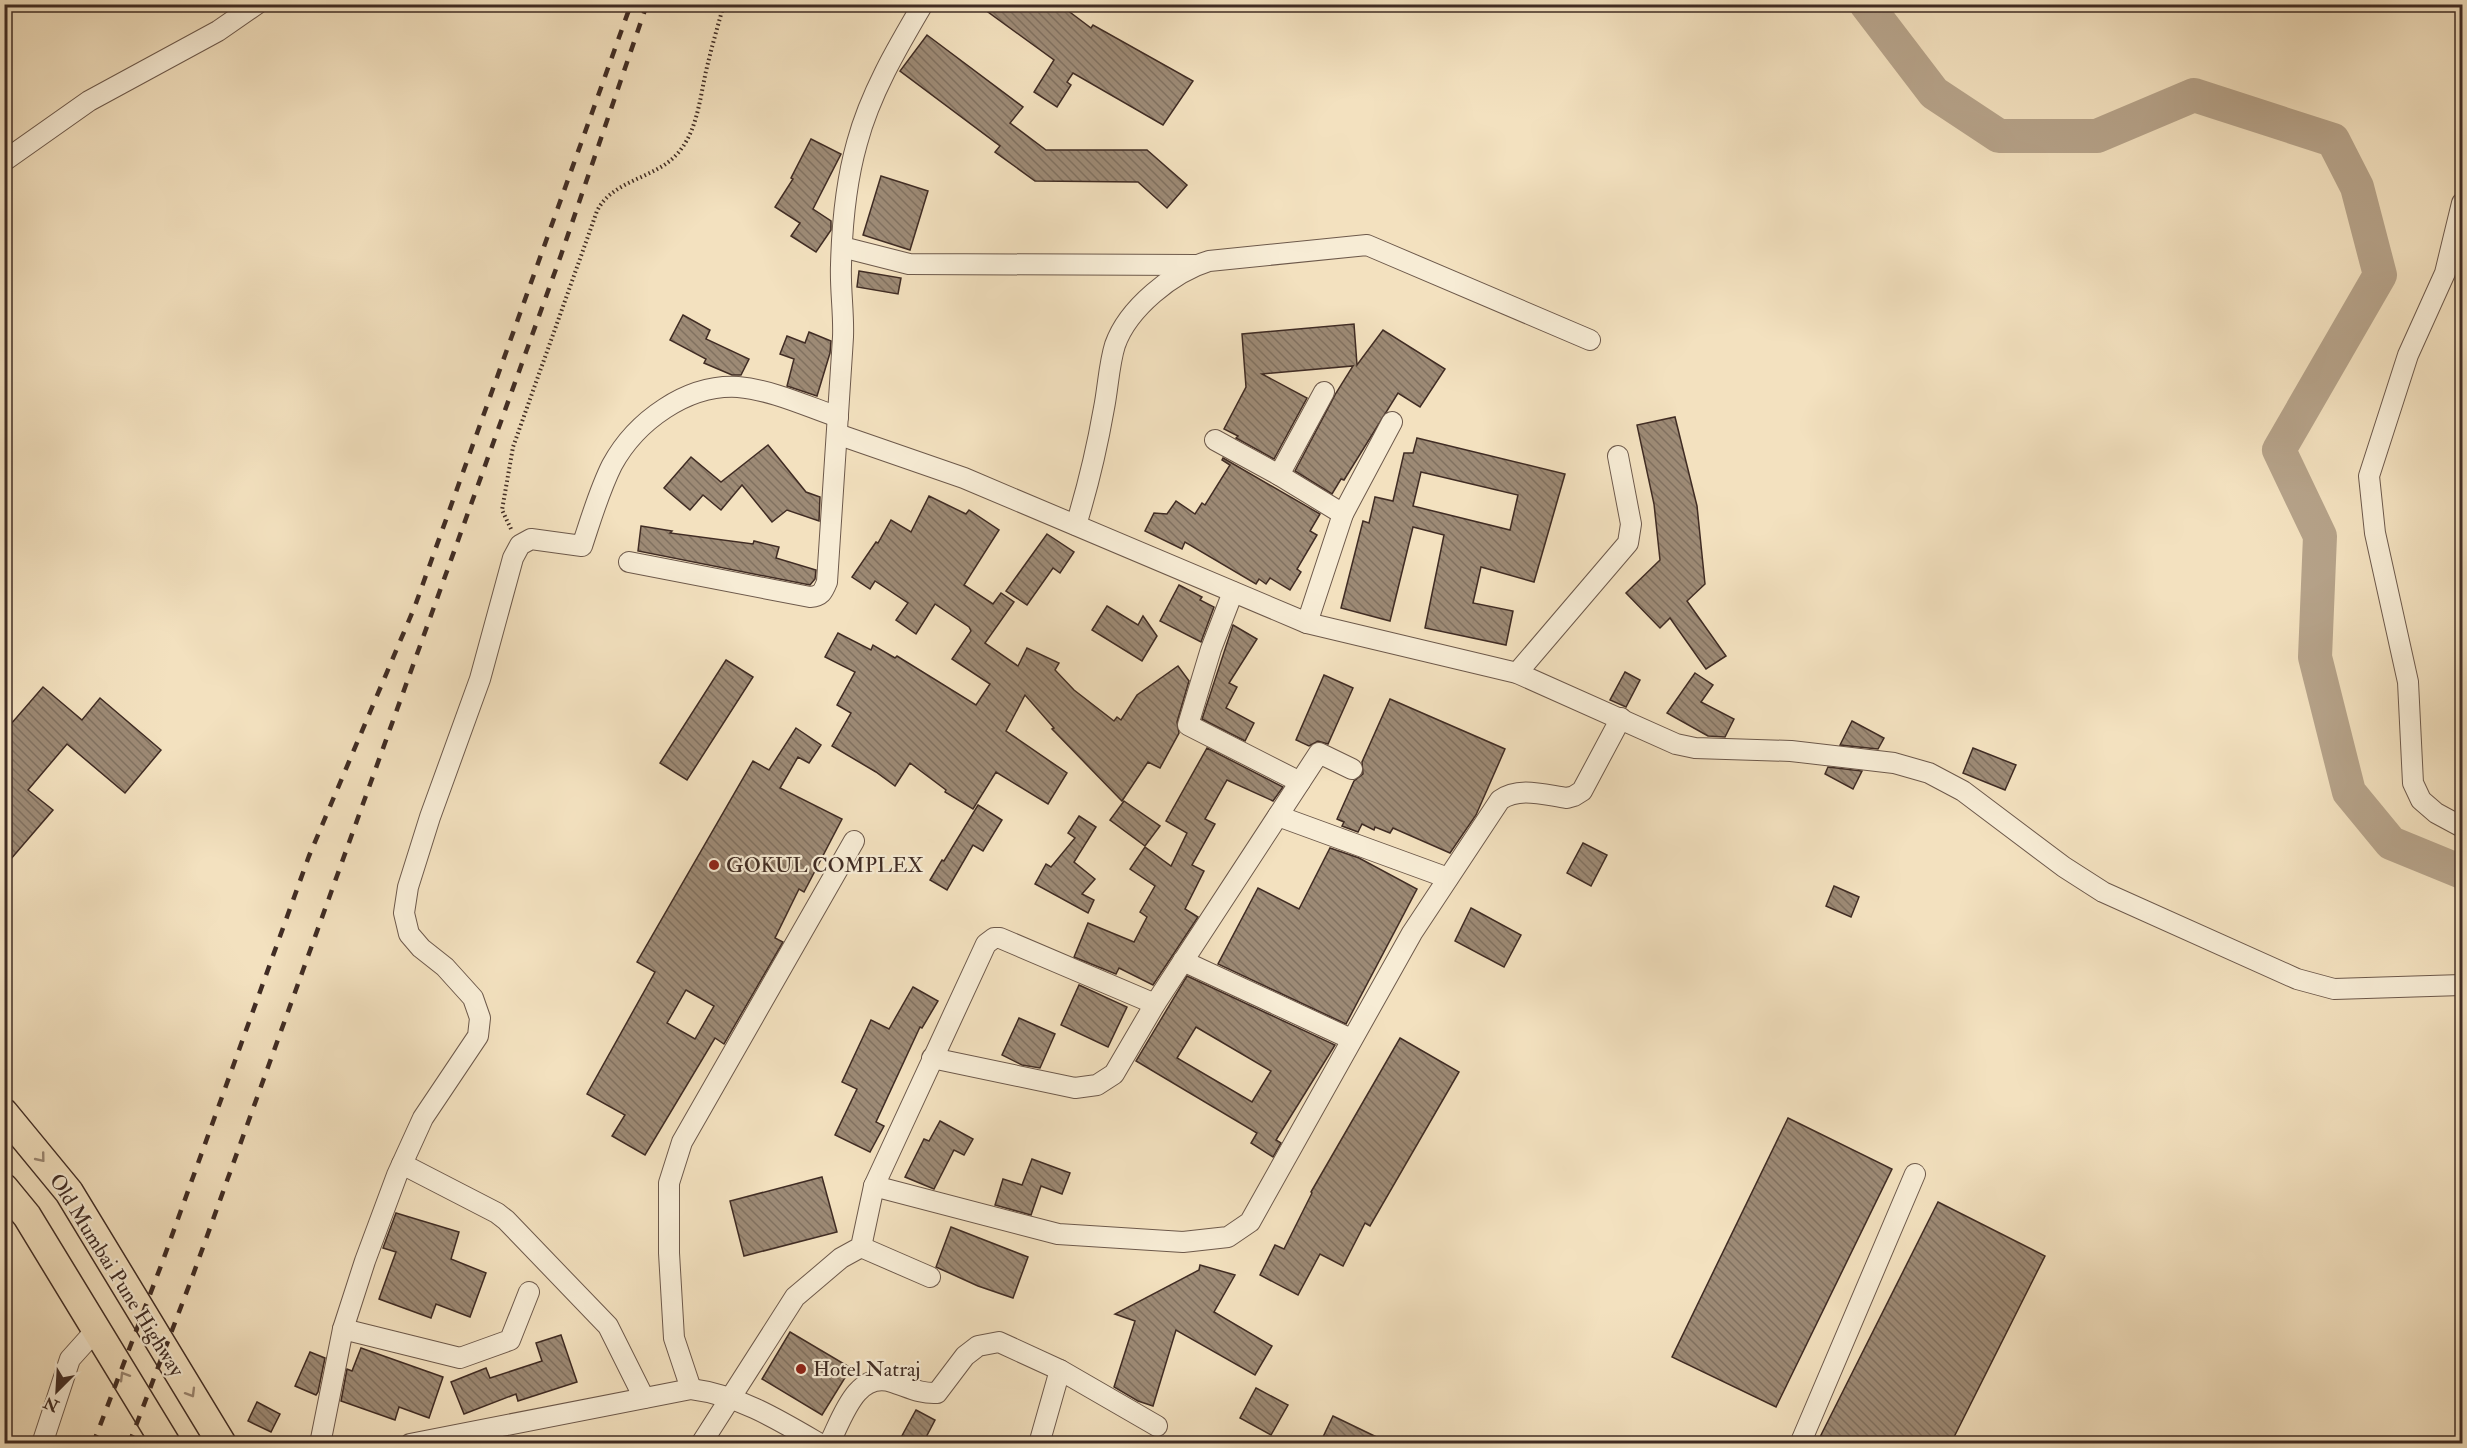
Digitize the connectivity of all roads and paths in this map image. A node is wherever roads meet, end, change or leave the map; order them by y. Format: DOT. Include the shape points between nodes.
graph roads {
  1 [pos="257,4"];
  2 [pos="724,4"];
  3 [pos="923,4"];
  4 [pos="4,161"];
  5 [pos="2463,203"];
  6 [pos="842,248"];
  7 [pos="1198,265"];
  8 [pos="1590,339"];
  9 [pos="1324,392"];
  10 [pos="1392,422"];
  11 [pos="837,426"];
  12 [pos="1215,440"];
  13 [pos="1618,456"];
  14 [pos="1279,475"];
  15 [pos="1343,514"];
  16 [pos="1076,525"];
  17 [pos="520,545"];
  18 [pos="629,562"];
  19 [pos="1233,592"];
  20 [pos="1308,624"];
  21 [pos="1517,673"];
  22 [pos="1621,718"];
  23 [pos="1352,769"];
  24 [pos="1300,782"];
  25 [pos="1278,816"];
  26 [pos="2463,827"];
  27 [pos="854,841"];
  28 [pos="1448,878"];
  29 [pos="1183,961"];
  30 [pos="2463,985"];
  31 [pos="1155,1004"];
  32 [pos="1351,1039"];
  33 [pos="932,1058"];
  34 [pos="4,1113"];
  35 [pos="402,1164"];
  36 [pos="1915,1174"];
  37 [pos="874,1185"];
  38 [pos="4,1188"];
  39 [pos="861,1247"];
  40 [pos="930,1277"];
  41 [pos="529,1292"];
  42 [pos="343,1329"];
  43 [pos="96,1330"];
  44 [pos="1060,1370"];
  45 [pos="691,1389"];
  46 [pos="729,1397"];
  47 [pos="644,1398"];
  48 [pos="1157,1426"];
  49 [pos="42,1443"];
  50 [pos="166,1443"];
  51 [pos="222,1443"];
  52 [pos="320,1443"];
  53 [pos="410,1443"];
  54 [pos="701,1443"];
  55 [pos="820,1443"];
  56 [pos="829,1443"];
  57 [pos="1039,1443"];
  58 [pos="1800,1443"];
  1 -- 4 [label="street" via="218,31 89,101"];
  2 -- 17 [label="path" via="696,118 678,154 605,198 597,211 513,447 502,510"];
  3 -- 6 [label="street" via="871,101 856,144"];
  5 -- 26 [label="street" via="2445,273 2408,355 2369,476 2375,533 2408,682 2413,783 2428,807"];
  6 -- 7 [label="street" via="909,264"];
  6 -- 11 [label="street" via="844,321"];
  7 -- 8 [label="street" via="1366,245"];
  7 -- 16 [label="street" via="1153,294 1124,327 1115,345 1095,460"];
  9 -- 14 [label="street"];
  10 -- 15 [label="street"];
  11 -- 16 [label="street"];
  11 -- 17 [label="street" via="764,392 739,387 689,395 663,409 631,438 600,493 582,546 531,539"];
  11 -- 18 [label="street" via="827,582 817,596"];
  12 -- 14 [label="street"];
  13 -- 21 [label="street" via="1631,524 1628,543"];
  14 -- 15 [label="street"];
  15 -- 20 [label="street"];
  16 -- 19 [label="street"];
  17 -- 35 [label="street" via="480,679 408,887 405,913 410,934 420,948 445,967 473,998 480,1018 478,1036 423,1118"];
  19 -- 20 [label="street"];
  19 -- 24 [label="street" via="1188,725"];
  20 -- 21 [label="street"];
  21 -- 22 [label="street"];
  22 -- 28 [label="street" via="1582,790 1567,798 1508,794 1500,800"];
  22 -- 30 [label="street" via="1676,744 1695,748 1791,751 1894,763 1929,773 1963,791 2103,892 2296,979 2334,989"];
  23 -- 24 [label="street" via="1319,753"];
  24 -- 25 [label="street"];
  25 -- 28 [label="street"];
  25 -- 29 [label="street"];
  27 -- 45 [label="street" via="682,1142 669,1183 674,1338"];
  28 -- 32 [label="street"];
  29 -- 31 [label="street"];
  29 -- 32 [label="street"];
  31 -- 33 [label="street" via="1114,1074 1097,1085 1075,1088"];
  31 -- 33 [label="street" via="994,938 986,944"];
  32 -- 37 [label="street" via="1250,1222 1228,1238 1183,1242 1058,1234"];
  33 -- 37 [label="street"];
  34 -- 51 [label="highway, Old Mumbai Pune Highway, one-way" via="69,1192"];
  35 -- 42 [label="street" via="364,1261"];
  35 -- 47 [label="street" via="506,1220 608,1326"];
  36 -- 58 [label="street"];
  37 -- 39 [label="street"];
  38 -- 43 [label="highway" via="27,1216"];
  39 -- 40 [label="street"];
  39 -- 46 [label="street" via="841,1258 795,1297"];
  41 -- 42 [label="street" via="510,1340 460,1358"];
  42 -- 52 [label="street"];
  43 -- 49 [label="street" via="70,1359"];
  50 -- 43 [label="highway, one-way"];
  44 -- 48 [label="street"];
  44 -- 56 [label="street" via="999,1342 978,1346 965,1356 937,1392 924,1393 873,1380 856,1391"];
  44 -- 57 [label="street"];
  45 -- 46 [label="street"];
  45 -- 47 [label="street"];
  46 -- 54 [label="street"];
  46 -- 55 [label="street"];
  47 -- 53 [label="street"];
}
